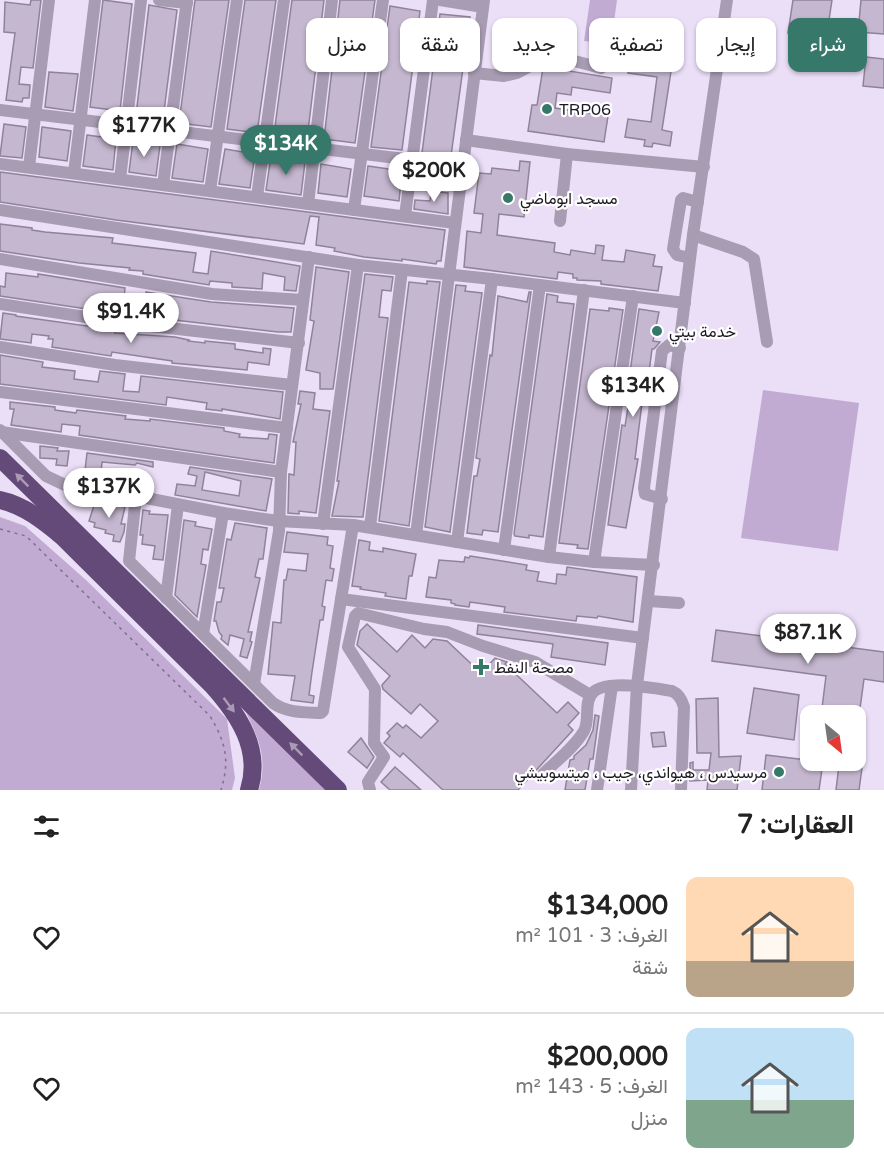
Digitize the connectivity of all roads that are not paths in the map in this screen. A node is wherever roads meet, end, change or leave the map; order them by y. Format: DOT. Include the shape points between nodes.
graph roads {
  1 [pos="49,0"];
  2 [pos="96,0"];
  3 [pos="141,0"];
  4 [pos="159,0"];
  5 [pos="237,0"];
  6 [pos="284,0"];
  7 [pos="332,0"];
  8 [pos="383,0"];
  9 [pos="433,0"];
  10 [pos="440,0"];
  11 [pos="727,0"];
  12 [pos="187,2"];
  13 [pos="483,4"];
  14 [pos="589,65"];
  15 [pos="474,73"];
  16 [pos="0,110"];
  17 [pos="35,114"];
  18 [pos="81,120"];
  19 [pos="126,125"];
  20 [pos="170,130"];
  21 [pos="218,136"];
  22 [pos="466,140"];
  23 [pos="265,142"];
  24 [pos="314,148"];
  25 [pos="362,154"];
  26 [pos="567,154"];
  27 [pos="413,160"];
  28 [pos="0,164"];
  29 [pos="463,166"];
  30 [pos="29,167"];
  31 [pos="704,167"];
  32 [pos="74,173"];
  33 [pos="120,179"];
  34 [pos="163,185"];
  35 [pos="210,191"];
  36 [pos="257,197"];
  37 [pos="698,202"];
  38 [pos="308,204"];
  39 [pos="0,210"];
  40 [pos="354,210"];
  41 [pos="405,216"];
  42 [pos="560,221"];
  43 [pos="455,223"];
  44 [pos="693,235"];
  45 [pos="309,257"];
  46 [pos="690,258"];
  47 [pos="0,259"];
  48 [pos="358,265"];
  49 [pos="402,270"];
  50 [pos="448,275"];
  51 [pos="492,279"];
  52 [pos="540,285"];
  53 [pos="584,290"];
  54 [pos="633,296"];
  55 [pos="303,300"];
  56 [pos="0,303"];
  57 [pos="685,303"];
  58 [pos="767,342"];
  59 [pos="299,343"];
  60 [pos="0,347"];
  61 [pos="680,348"];
  62 [pos="292,385"];
  63 [pos="0,392"];
  64 [pos="652,424"];
  65 [pos="287,428"];
  66 [pos="670,428"];
  67 [pos="1,431"];
  68 [pos="0,458"];
  69 [pos="281,472"];
  70 [pos="136,496"];
  71 [pos="662,499"];
  72 [pos="0,500"];
  73 [pos="178,505"];
  74 [pos="223,513"];
  75 [pos="278,521"];
  76 [pos="323,524"];
  77 [pos="353,525"];
  78 [pos="370,527"];
  79 [pos="416,536"];
  80 [pos="457,543"];
  81 [pos="504,550"];
  82 [pos="549,557"];
  83 [pos="594,562"];
  84 [pos="654,565"];
  85 [pos="166,598"];
  86 [pos="341,598"];
  87 [pos="649,601"];
  88 [pos="680,603"];
  89 [pos="203,634"];
  90 [pos="643,638"];
  91 [pos="254,684"];
  92 [pos="637,685"];
  93 [pos="612,686"];
  94 [pos="590,696"];
  95 [pos="542,775"];
  96 [pos="249,790"];
  97 [pos="338,790"];
  98 [pos="370,790"];
  99 [pos="597,790"];
  100 [pos="631,790"];
  101 [pos="681,790"];
  1 -- 17 [label="street"];
  2 -- 18 [label="street"];
  3 -- 19 [label="street"];
  4 -- 12 [label="street"];
  5 -- 21 [label="street"];
  6 -- 23 [label="street"];
  7 -- 24 [label="street"];
  8 -- 25 [label="street"];
  9 -- 27 [label="street"];
  10 -- 13 [label="street"];
  11 -- 31 [label="street"];
  12 -- 20 [label="street"];
  13 -- 15 [label="street"];
  14 -- 15 [label="street" via="563,58 543,59 504,76"];
  15 -- 22 [label="street"];
  16 -- 17 [label="street"];
  17 -- 18 [label="street"];
  17 -- 30 [label="street"];
  18 -- 19 [label="street"];
  18 -- 32 [label="street"];
  19 -- 20 [label="street"];
  19 -- 33 [label="street"];
  20 -- 21 [label="street"];
  20 -- 34 [label="street"];
  21 -- 23 [label="street"];
  21 -- 35 [label="street"];
  22 -- 26 [label="street"];
  22 -- 29 [label="street"];
  23 -- 24 [label="street"];
  23 -- 36 [label="street"];
  24 -- 25 [label="street"];
  24 -- 38 [label="street"];
  25 -- 27 [label="street"];
  25 -- 40 [label="street"];
  26 -- 31 [label="street"];
  26 -- 42 [label="street"];
  27 -- 29 [label="street"];
  27 -- 41 [label="street"];
  28 -- 30 [label="street"];
  29 -- 43 [label="street"];
  30 -- 32 [label="street"];
  31 -- 37 [label="street"];
  32 -- 33 [label="street"];
  33 -- 34 [label="street"];
  34 -- 35 [label="street"];
  35 -- 36 [label="street"];
  36 -- 38 [label="street"];
  37 -- 44 [label="street"];
  37 -- 46 [label="street" via="683,198 678,211 673,249 677,255"];
  38 -- 40 [label="street"];
  39 -- 45 [label="street"];
  40 -- 41 [label="street"];
  41 -- 43 [label="street"];
  43 -- 50 [label="street"];
  44 -- 46 [label="street"];
  44 -- 58 [label="street" via="754,259"];
  45 -- 48 [label="street"];
  45 -- 55 [label="street"];
  46 -- 57 [label="street"];
  47 -- 55 [label="street" via="212,294"];
  48 -- 49 [label="street"];
  48 -- 76 [label="street"];
  49 -- 50 [label="street"];
  49 -- 78 [label="street"];
  50 -- 51 [label="street"];
  50 -- 79 [label="street"];
  51 -- 52 [label="street"];
  51 -- 80 [label="street"];
  52 -- 53 [label="street"];
  52 -- 81 [label="street"];
  53 -- 54 [label="street"];
  53 -- 82 [label="street"];
  54 -- 57 [label="street"];
  54 -- 83 [label="street"];
  55 -- 59 [label="street"];
  56 -- 59 [label="street" via="125,323"];
  57 -- 61 [label="street"];
  59 -- 62 [label="street"];
  60 -- 62 [label="street" via="115,365"];
  61 -- 64 [label="street" via="669,345 663,351"];
  61 -- 66 [label="street"];
  62 -- 65 [label="street"];
  63 -- 65 [label="street"];
  64 -- 66 [label="street"];
  64 -- 71 [label="street" via="644,488 645,494"];
  65 -- 69 [label="street"];
  66 -- 71 [label="street"];
  67 -- 69 [label="street"];
  67 -- 70 [label="street" via="54,481"];
  97 -- 68 [label="highway, one-way"];
  69 -- 75 [label="street"];
  70 -- 73 [label="street"];
  70 -- 85 [label="street" via="129,561"];
  71 -- 84 [label="street"];
  72 -- 96 [label="highway, one-way" via="26,510 63,537 227,702 248,738 253,765"];
  73 -- 74 [label="street"];
  73 -- 85 [label="street"];
  74 -- 75 [label="street"];
  74 -- 89 [label="street"];
  75 -- 76 [label="street"];
  75 -- 91 [label="street"];
  76 -- 77 [label="street"];
  77 -- 78 [label="street"];
  77 -- 86 [label="street"];
  78 -- 79 [label="street"];
  79 -- 80 [label="street"];
  80 -- 81 [label="street"];
  81 -- 82 [label="street"];
  82 -- 83 [label="street"];
  83 -- 84 [label="street"];
  84 -- 87 [label="street"];
  85 -- 89 [label="street"];
  86 -- 90 [label="street"];
  86 -- 91 [label="street" via="321,713 280,708"];
  87 -- 88 [label="street"];
  87 -- 90 [label="street"];
  89 -- 91 [label="street"];
  90 -- 92 [label="street"];
  92 -- 93 [label="street"];
  92 -- 100 [label="street"];
  92 -- 101 [label="street" via="672,691 682,701"];
  93 -- 94 [label="street" via="598,689"];
  93 -- 99 [label="street"];
  94 -- 95 [label="street" via="585,729"];
  94 -- 98 [label="street" via="535,662 447,632 358,613 348,647 375,689 374,743 384,758 368,782"];
}
